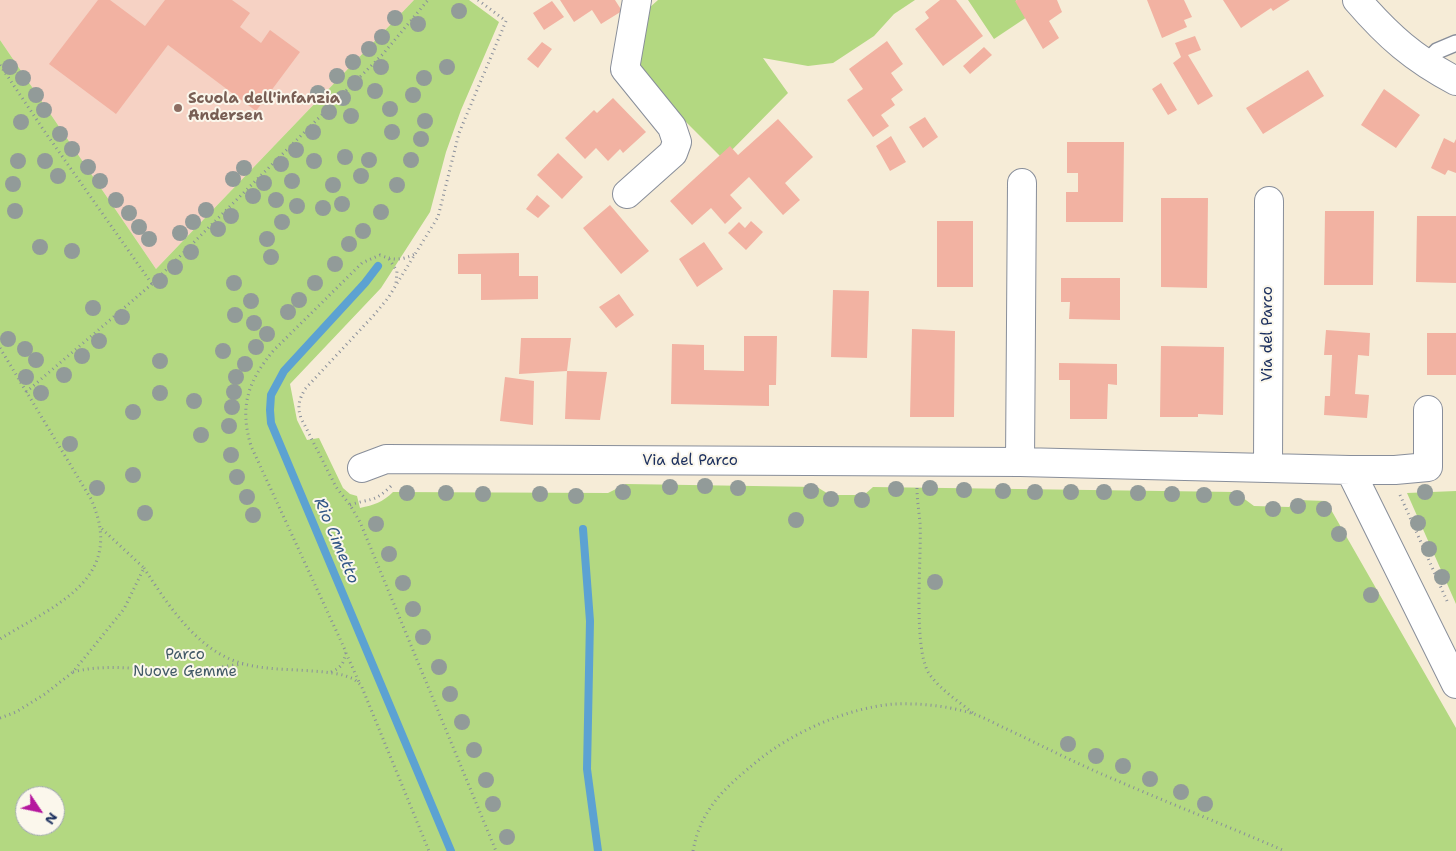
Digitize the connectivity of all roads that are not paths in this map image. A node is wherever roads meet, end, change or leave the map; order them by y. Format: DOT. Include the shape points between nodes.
graph roads {
  1 [pos="637,0"];
  2 [pos="1357,0"];
  3 [pos="1456,43"];
  4 [pos="1424,64"];
  5 [pos="1456,81"];
  6 [pos="1022,183"];
  7 [pos="627,194"];
  8 [pos="1269,201"];
  9 [pos="1428,410"];
  10 [pos="1020,462"];
  11 [pos="1268,467"];
  12 [pos="362,468"];
  13 [pos="1350,470"];
  14 [pos="1456,684"];
  1 -- 7 [label="street" via="625,69 672,127 677,142 673,154"];
  2 -- 4 [label="street" via="1404,49"];
  3 -- 4 [label="lane" via="1437,50"];
  4 -- 5 [label="street"];
  6 -- 10 [label="street"];
  8 -- 11 [label="street, Via del Parco"];
  9 -- 13 [label="street, Via del Parco" via="1428,467"];
  10 -- 11 [label="street, Via del Parco"];
  10 -- 12 [label="street, Via del Parco" via="386,459"];
  11 -- 13 [label="street, Via del Parco"];
  13 -- 14 [label="street"];
}
